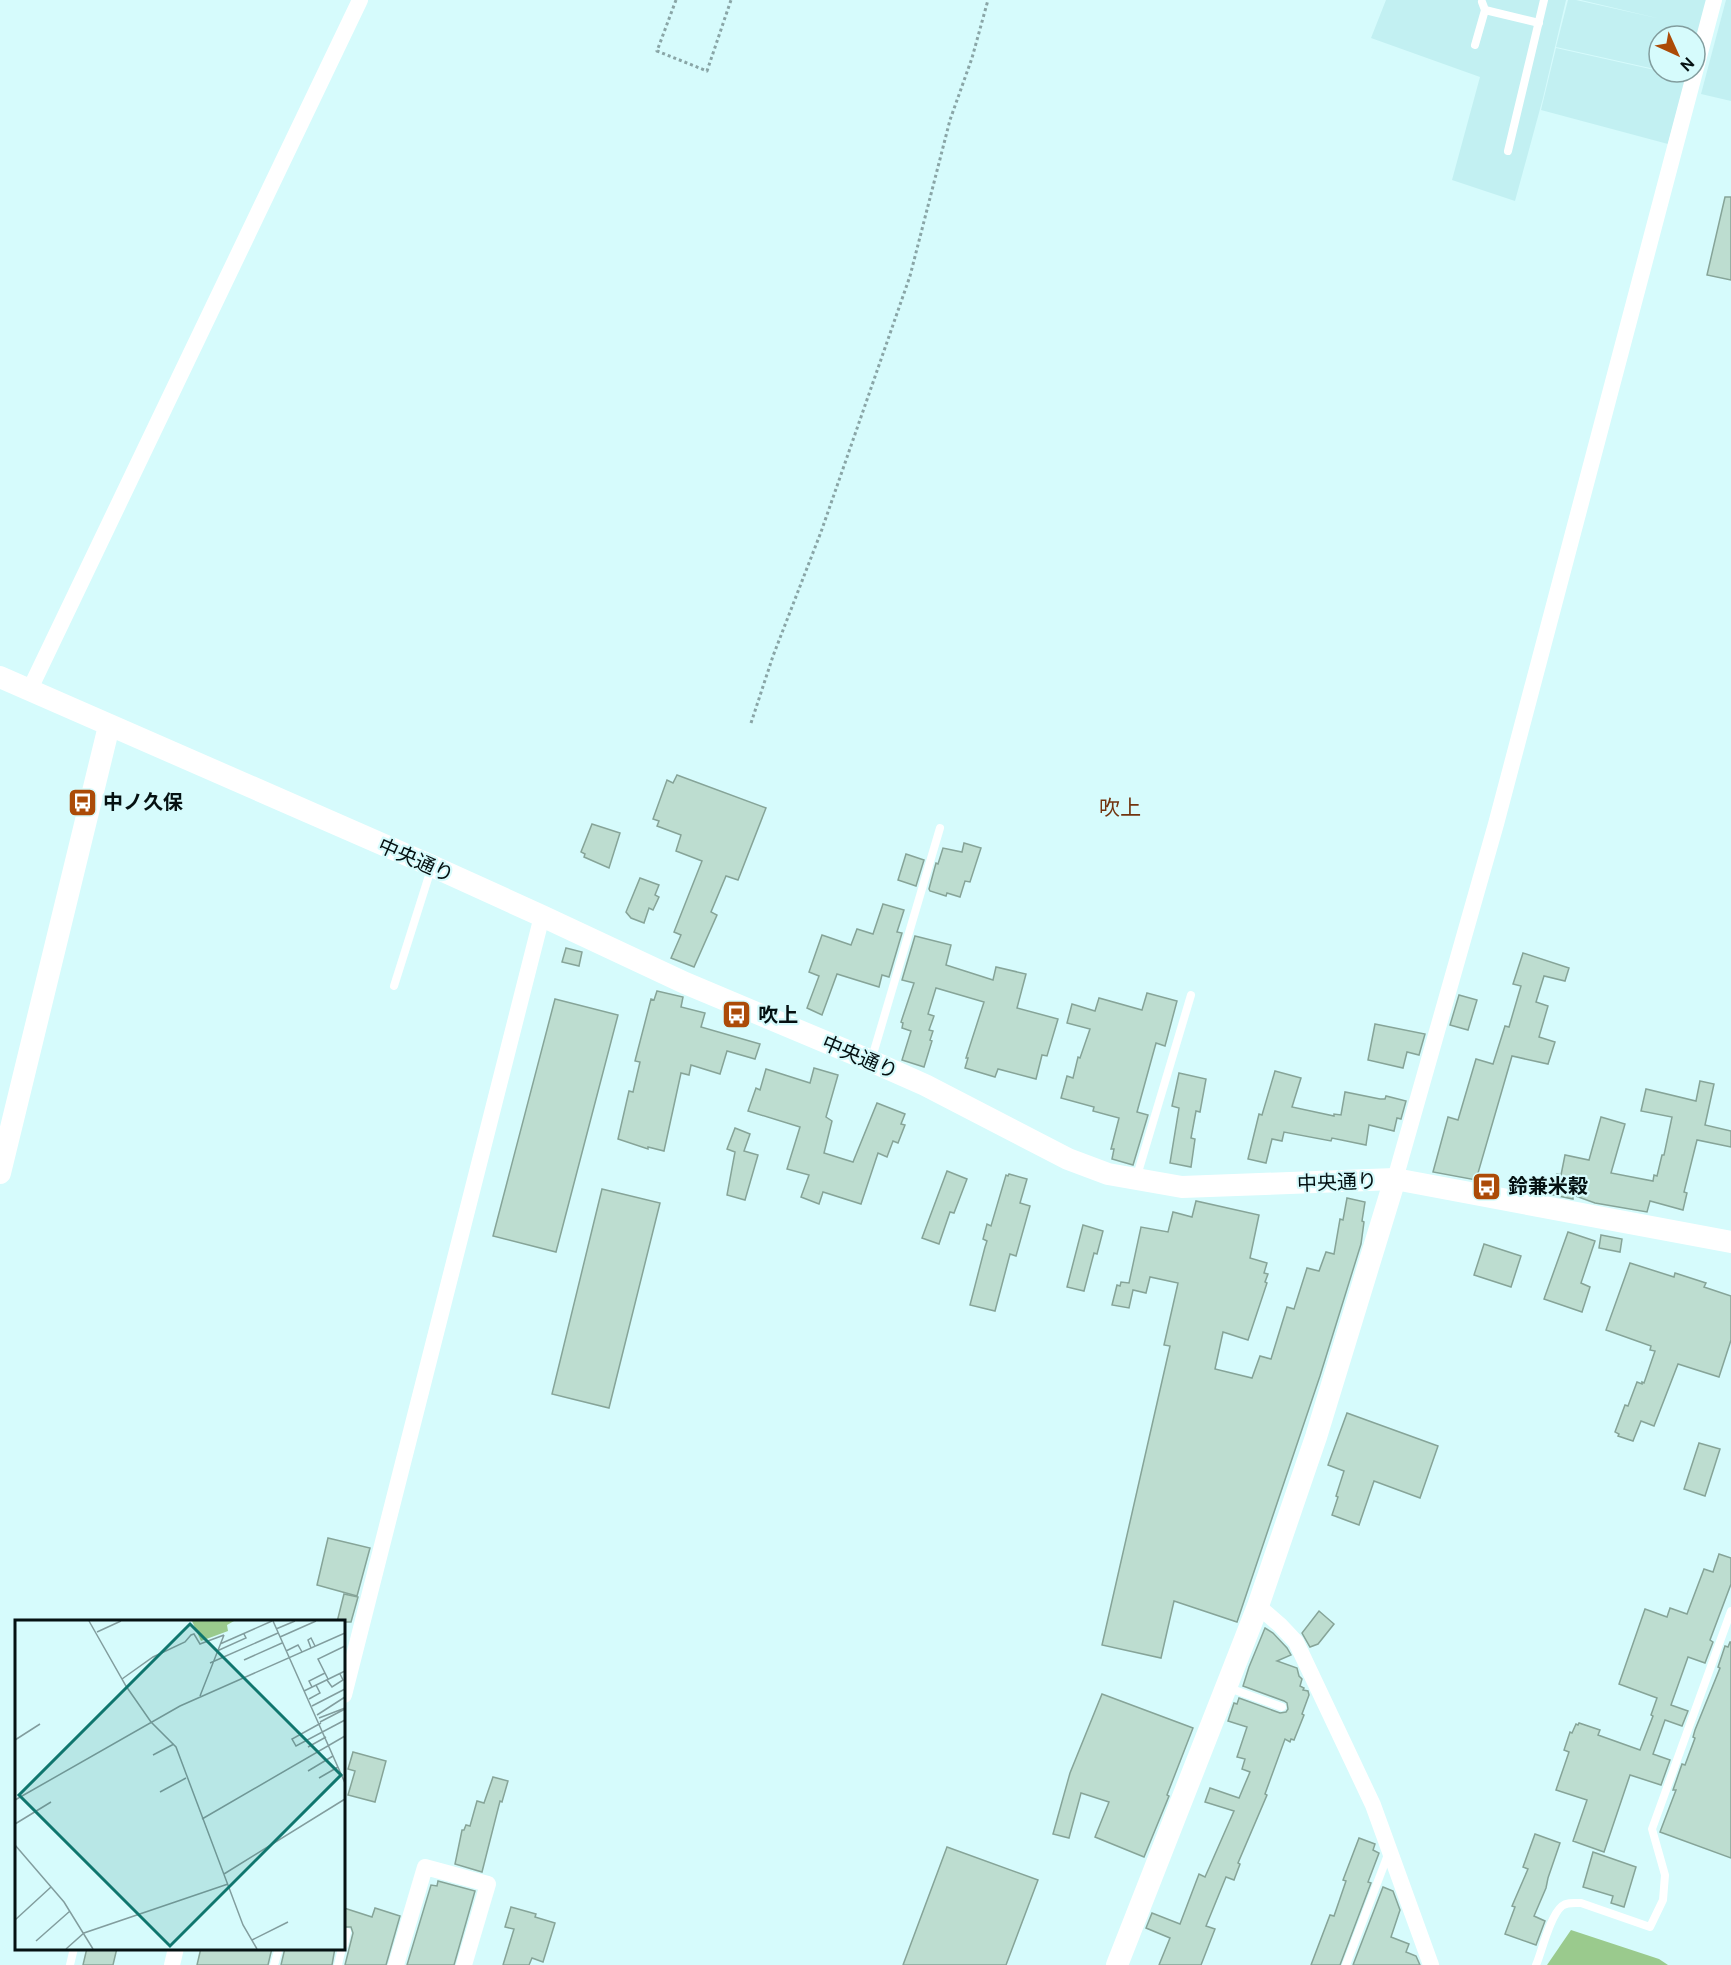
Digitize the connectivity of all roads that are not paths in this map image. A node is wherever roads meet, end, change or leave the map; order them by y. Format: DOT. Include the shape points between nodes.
graph roads {
  1 [pos="360,0"];
  2 [pos="1544,0"];
  3 [pos="1714,0"];
  4 [pos="1539,23"];
  5 [pos="1475,45"];
  6 [pos="1508,151"];
  7 [pos="0,677"];
  8 [pos="28,691"];
  9 [pos="109,726"];
  10 [pos="940,828"];
  11 [pos="432,866"];
  12 [pos="542,915"];
  13 [pos="394,986"];
  14 [pos="1191,995"];
  15 [pos="871,1061"];
  16 [pos="0,1173"];
  17 [pos="1136,1179"];
  18 [pos="1395,1179"];
  19 [pos="1731,1242"];
  20 [pos="1258,1606"];
  21 [pos="1731,1611"];
  22 [pos="1226,1687"];
  23 [pos="345,1691"];
  24 [pos="1282,1707"];
  25 [pos="1389,1852"];
  26 [pos="347,1932"];
  27 [pos="345,1940"];
  28 [pos="74,1950"];
  29 [pos="176,1950"];
  30 [pos="278,1950"];
  31 [pos="342,1950"];
  32 [pos="1422,1957"];
  33 [pos="70,1965"];
  34 [pos="172,1965"];
  35 [pos="274,1965"];
  36 [pos="338,1965"];
  37 [pos="396,1965"];
  38 [pos="464,1965"];
  39 [pos="1117,1965"];
  40 [pos="1346,1965"];
  41 [pos="1431,1965"];
  42 [pos="1536,1965"];
  1 -- 8 [label="street"];
  2 -- 4 [label="lane"];
  3 -- 18 [label="street" via="1499,813"];
  4 -- 5 [label="lane" via="1484,6"];
  4 -- 6 [label="lane"];
  7 -- 8 [label="street, 中央通り"];
  8 -- 9 [label="street, 中央通り"];
  9 -- 11 [label="street, 中央通り"];
  9 -- 16 [label="street"];
  10 -- 15 [label="lane"];
  11 -- 12 [label="street, 中央通り"];
  11 -- 13 [label="lane"];
  12 -- 15 [label="street, 中央通り" via="685,983"];
  12 -- 23 [label="street"];
  14 -- 17 [label="lane"];
  15 -- 17 [label="street, 中央通り" via="1068,1159"];
  17 -- 18 [label="street, 中央通り" via="1182,1187"];
  18 -- 19 [label="street, 中央通り"];
  18 -- 20 [label="street" via="1316,1437"];
  20 -- 22 [label="street"];
  20 -- 25 [label="street" via="1296,1642 1373,1805"];
  21 -- 42 [label="lane" via="1652,1829 1665,1875 1663,1900 1650,1927 1581,1903 1569,1903 1556,1914"];
  22 -- 24 [label="lane"];
  22 -- 39 [label="street"];
  25 -- 32 [label="street"];
  25 -- 40 [label="lane"];
  26 -- 27 [label="lane"];
  28 -- 33 [label="lane"];
  29 -- 34 [label="street"];
  30 -- 35 [label="lane"];
  31 -- 36 [label="lane"];
  32 -- 41 [label="street"];
  37 -- 38 [label="street" via="425,1867 488,1884"];
}
